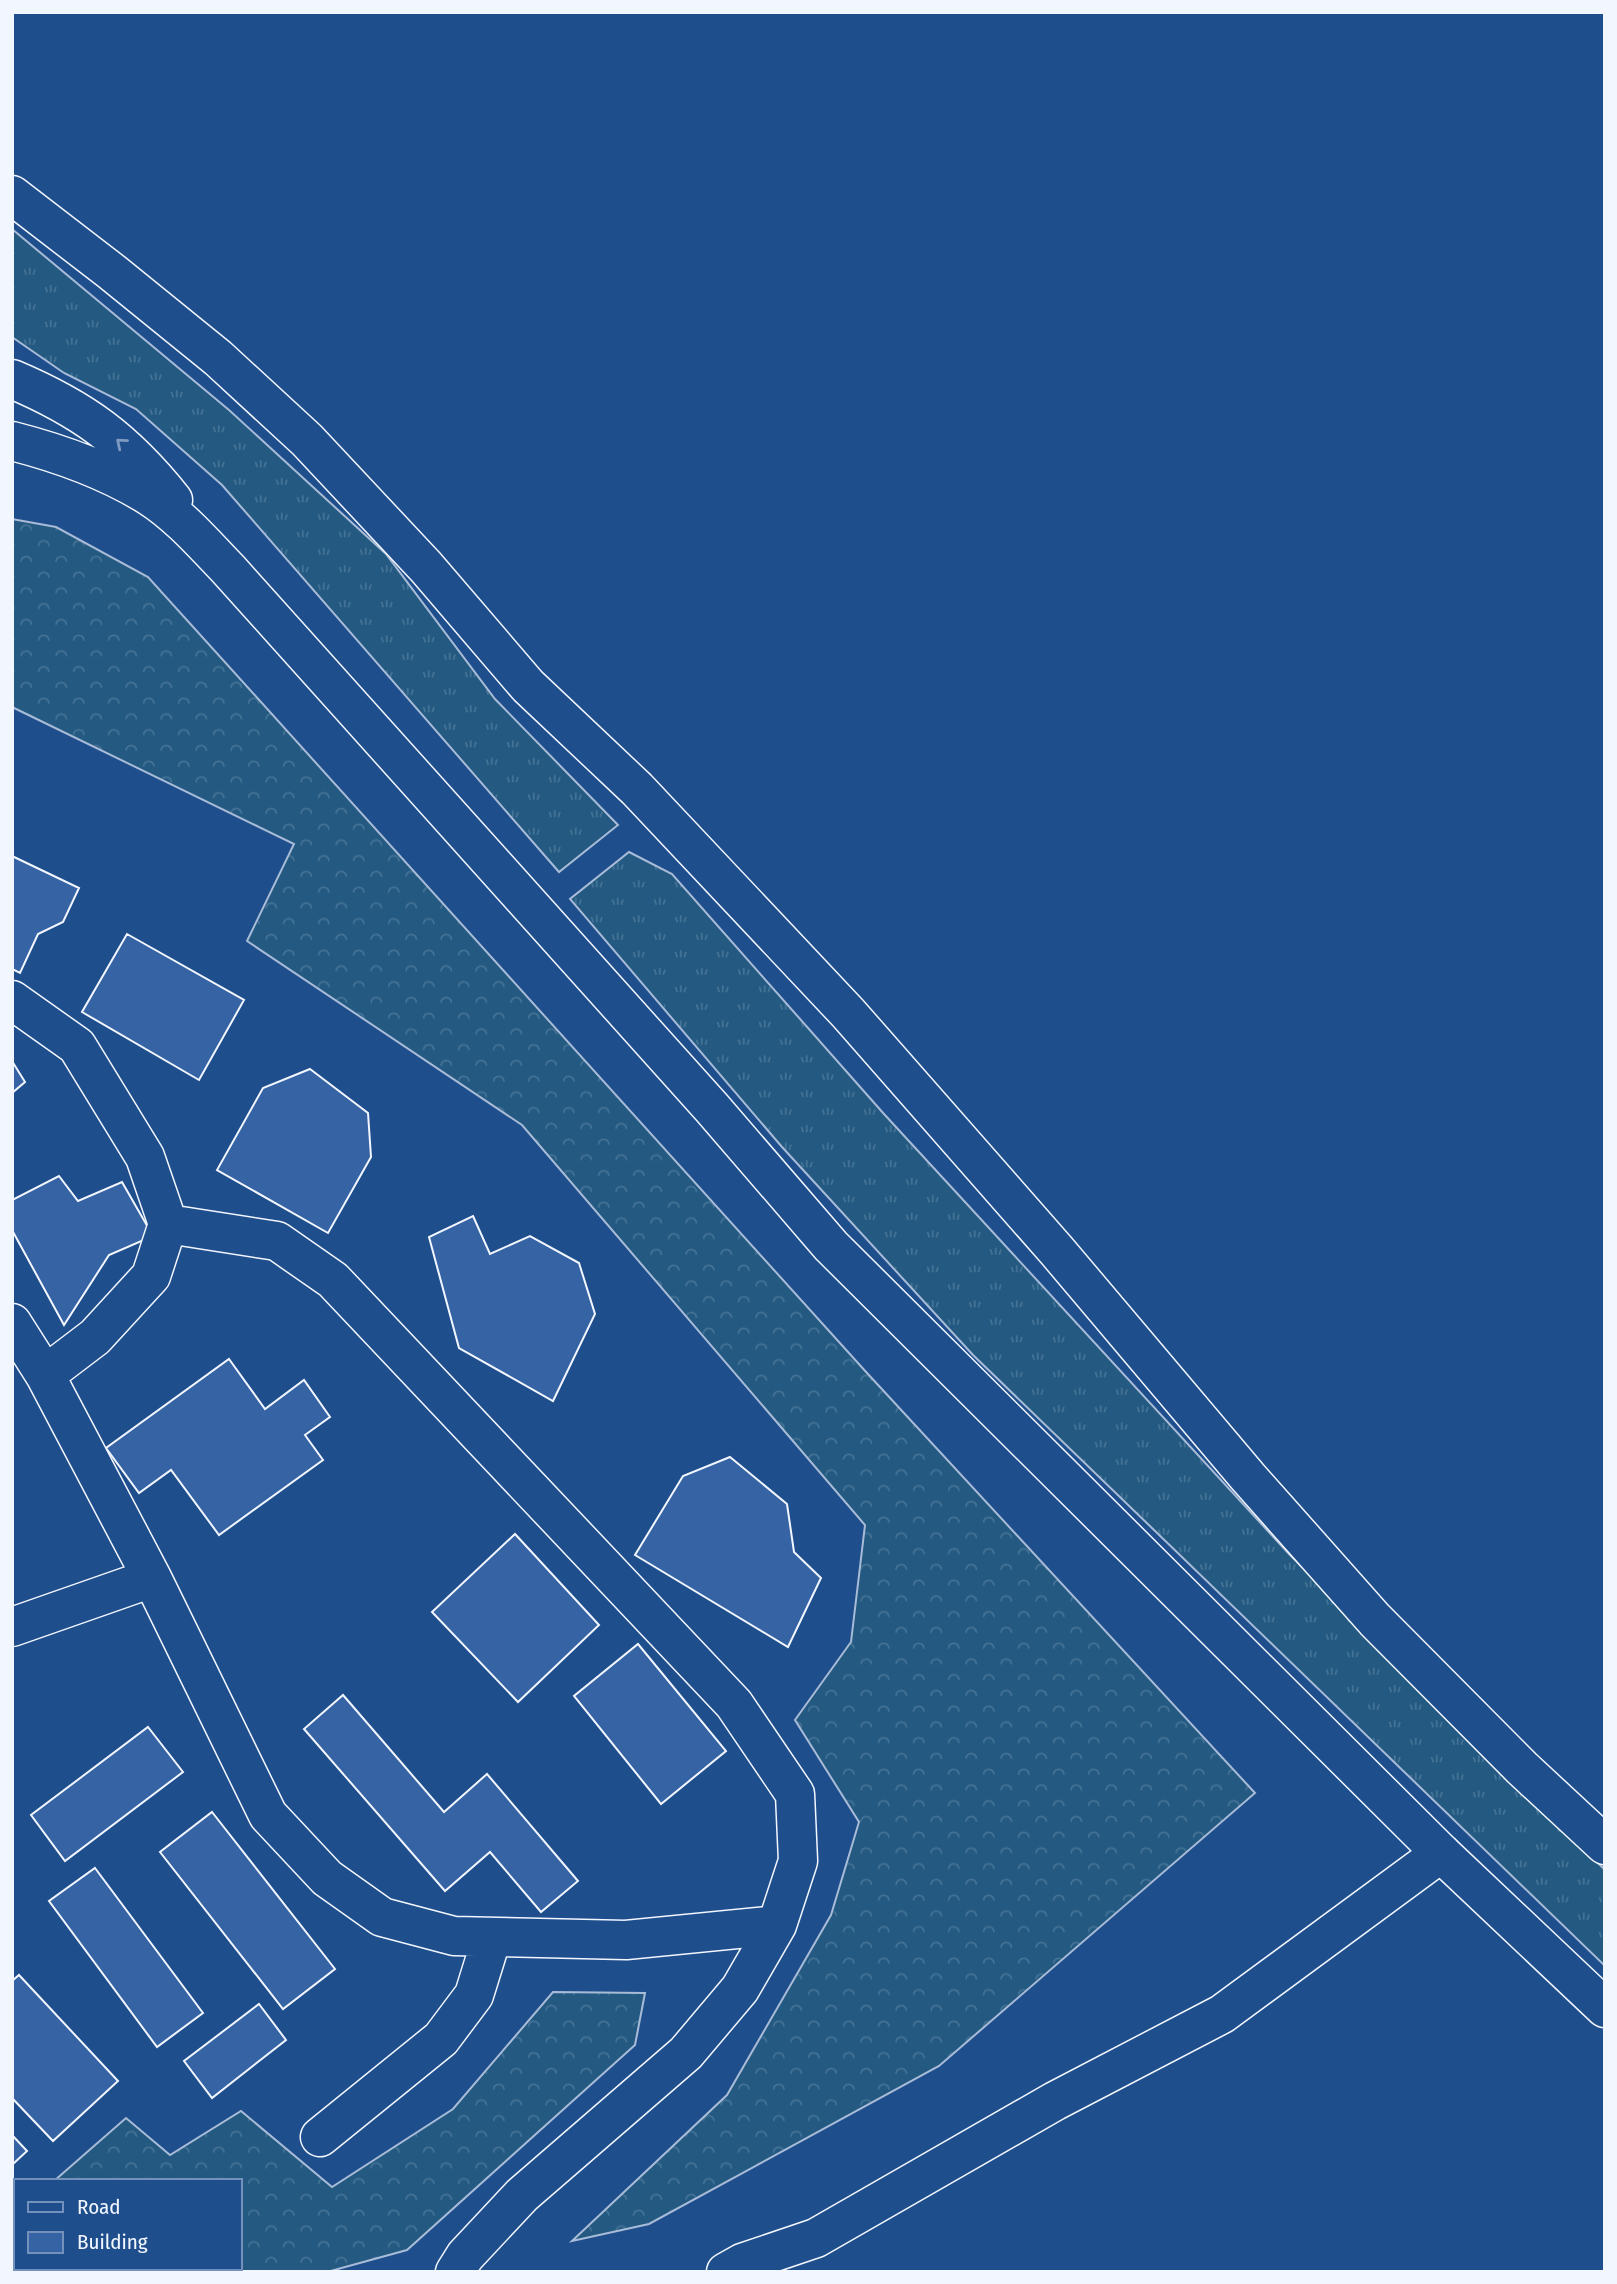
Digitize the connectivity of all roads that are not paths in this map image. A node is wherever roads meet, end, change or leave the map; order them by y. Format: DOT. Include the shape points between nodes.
graph roads {
  1 [pos="12,195"];
  2 [pos="12,379"];
  3 [pos="12,441"];
  4 [pos="229,570"];
  5 [pos="12,1000"];
  6 [pos="168,1224"];
  7 [pos="12,1323"];
  8 [pos="45,1375"];
  9 [pos="152,1578"];
  10 [pos="12,1628"];
  11 [pos="1605,1845"];
  12 [pos="1441,1853"];
  13 [pos="777,1925"];
  14 [pos="492,1937"];
  15 [pos="1605,2008"];
  16 [pos="320,2137"];
  17 [pos="455,2272"];
  18 [pos="726,2272"];
  1 -- 11 [label="main road" via="112,271 307,440 426,567 528,686 637,789 848,1013 1375,1620"];
  4 -- 2 [label="main road, one-way" via="127,447 86,415"];
  3 -- 4 [label="main road" via="97,469 149,496"];
  4 -- 12 [label="main road" via="831,1246"];
  5 -- 6 [label="main road" via="78,1046 145,1157"];
  6 -- 8 [label="main road" via="151,1276 95,1337"];
  6 -- 13 [label="main road" via="277,1241 333,1280 734,1704 794,1794 798,1861"];
  7 -- 8 [label="main road"];
  8 -- 9 [label="main road"];
  9 -- 10 [label="main road"];
  9 -- 14 [label="main road" via="268,1815 327,1878 382,1917 454,1936"];
  12 -- 15 [label="main road"];
  12 -- 18 [label="main road" via="1222,2014 1055,2101 816,2238"];
  13 -- 14 [label="main road" via="626,1940"];
  13 -- 17 [label="main road" via="740,1989 686,2053 522,2195"];
  14 -- 16 [label="main road" via="474,1996 441,2039"];
}
